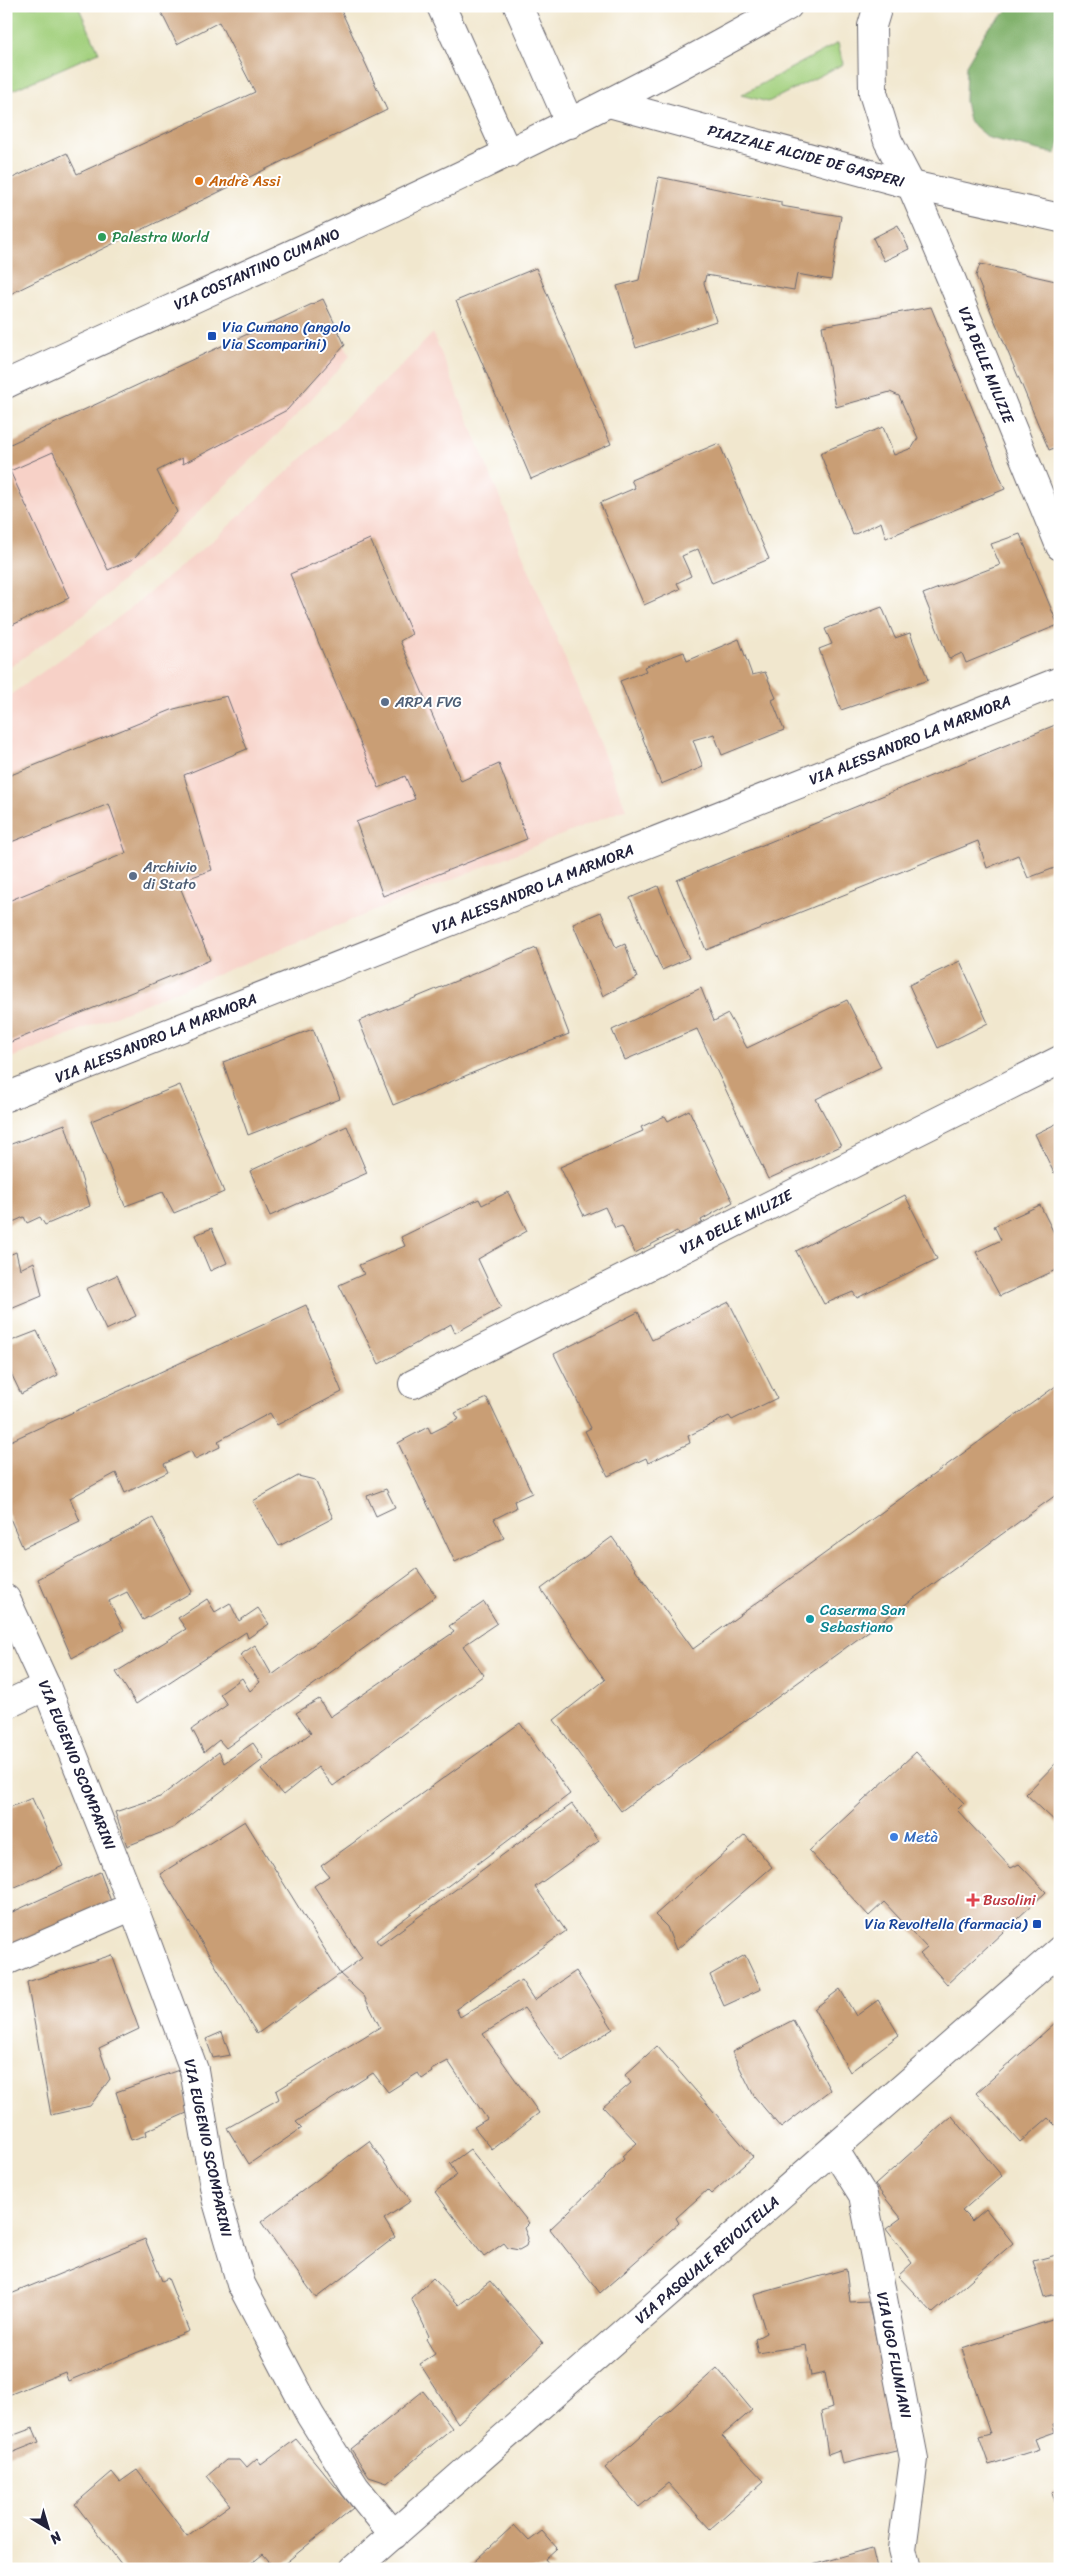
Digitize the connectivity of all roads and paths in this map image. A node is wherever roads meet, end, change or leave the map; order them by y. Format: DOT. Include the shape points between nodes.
graph roads {
  1 [pos="441,6"];
  2 [pos="518,6"];
  3 [pos="788,6"];
  4 [pos="878,6"];
  5 [pos="609,104"];
  6 [pos="570,124"];
  7 [pos="508,154"];
  8 [pos="911,185"];
  9 [pos="1060,218"];
  10 [pos="6,384"];
  11 [pos="1060,546"];
  12 [pos="1060,681"];
  13 [pos="1060,1060"];
  14 [pos="6,1098"];
  15 [pos="413,1384"];
  16 [pos="6,1599"];
  17 [pos="46,1686"];
  18 [pos="6,1705"];
  19 [pos="133,1906"];
  20 [pos="1060,1950"];
  21 [pos="6,1961"];
  22 [pos="834,2149"];
  23 [pos="394,2535"];
  24 [pos="354,2569"];
  25 [pos="907,2569"];
  1 -- 7 [label="street"];
  2 -- 6 [label="street"];
  3 -- 5 [label="street"];
  4 -- 8 [label="street, PIAZZALE ALCIDE DE GASPERI" via="872,26 873,93 888,141"];
  5 -- 6 [label="street"];
  5 -- 8 [label="street, PIAZZALE ALCIDE DE GASPERI"];
  6 -- 7 [label="street"];
  7 -- 10 [label="street, VIA COSTANTINO CUMANO"];
  8 -- 9 [label="street"];
  8 -- 11 [label="street, VIA DELLE MILIZIE"];
  12 -- 14 [label="street, VIA ALESSANDRO LA MARMORA"];
  13 -- 15 [label="street, VIA DELLE MILIZIE"];
  16 -- 17 [label="street, VIA EUGENIO SCOMPARINI"];
  17 -- 18 [label="street"];
  17 -- 19 [label="street, VIA EUGENIO SCOMPARINI"];
  19 -- 21 [label="street"];
  19 -- 23 [label="street, VIA EUGENIO SCOMPARINI" via="194,2070 216,2198 241,2284 315,2423 355,2487"];
  20 -- 22 [label="street, VIA PASQUALE REVOLTELLA"];
  22 -- 23 [label="street, VIA PASQUALE REVOLTELLA"];
  22 -- 25 [label="street, VIA UGO FLUMIANI" via="863,2195 914,2459 902,2549"];
  23 -- 24 [label="street, VIA PASQUALE REVOLTELLA"];
}
